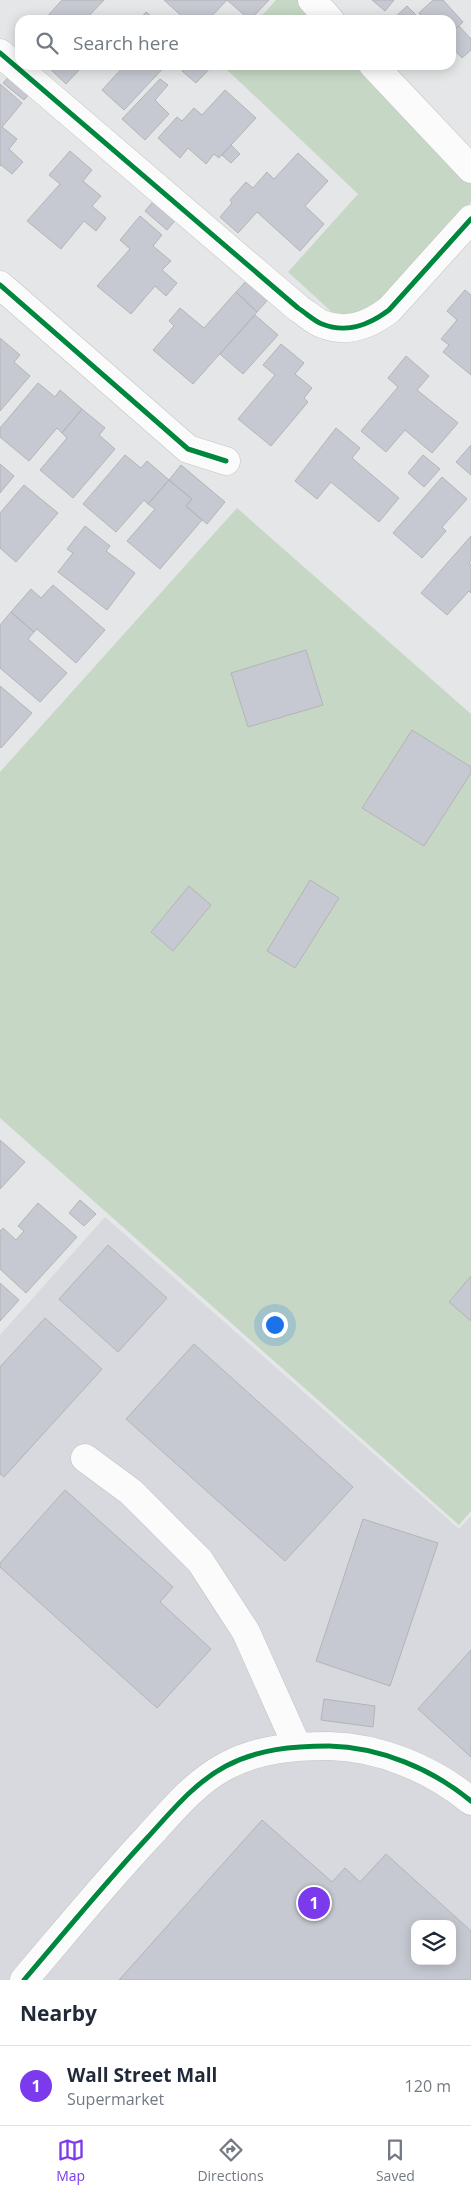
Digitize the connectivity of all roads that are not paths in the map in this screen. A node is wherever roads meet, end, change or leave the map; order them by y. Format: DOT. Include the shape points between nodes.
graph roads {
  1 [pos="312,0"];
  2 [pos="326,15"];
  3 [pos="0,53"];
  4 [pos="15,66"];
  5 [pos="20,70"];
  6 [pos="378,70"];
  7 [pos="471,169"];
  8 [pos="471,219"];
  9 [pos="0,285"];
  10 [pos="226,461"];
  11 [pos="85,1458"];
  12 [pos="297,1746"];
  13 [pos="471,1801"];
  14 [pos="24,1980"];
  1 -- 2 [label="street"];
  3 -- 4 [label="street"];
  5 -- 8 [label="street" via="298,308 321,324 356,328 373,322 389,310"];
  6 -- 7 [label="street"];
  9 -- 10 [label="street" via="188,449"];
  11 -- 12 [label="street" via="131,1492 200,1561 246,1632"];
  12 -- 13 [label="street" via="352,1747 404,1762 452,1786"];
  12 -- 14 [label="street" via="263,1751 226,1766 189,1791"];
}
